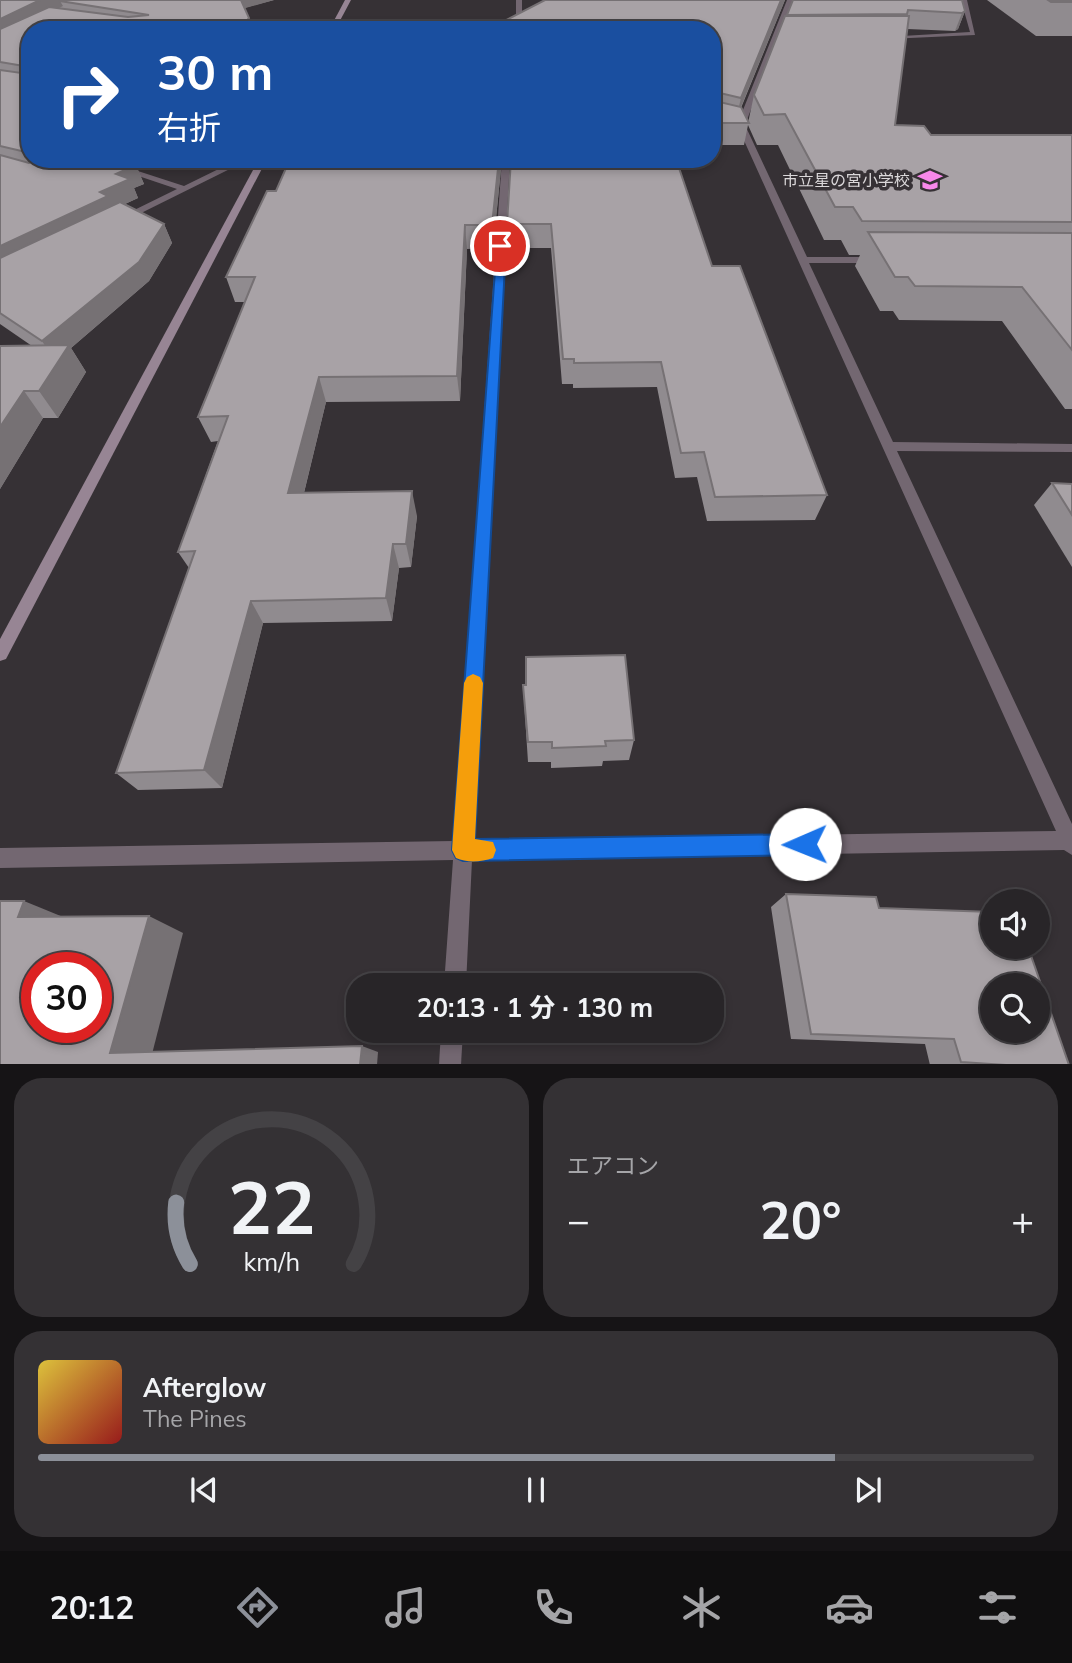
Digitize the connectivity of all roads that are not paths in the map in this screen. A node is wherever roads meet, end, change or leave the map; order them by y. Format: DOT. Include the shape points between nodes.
graph roads {
  1 [pos="348,0"];
  2 [pos="519,0"];
  3 [pos="790,0"];
  4 [pos="964,0"];
  5 [pos="531,16"];
  6 [pos="337,21"];
  7 [pos="519,21"];
  8 [pos="521,21"];
  9 [pos="880,37"];
  10 [pos="775,38"];
  11 [pos="788,38"];
  12 [pos="120,168"];
  13 [pos="228,168"];
  14 [pos="258,168"];
  15 [pos="505,168"];
  16 [pos="185,189"];
  17 [pos="111,225"];
  18 [pos="804,260"];
  19 [pos="886,261"];
  20 [pos="889,446"];
  21 [pos="1072,448"];
  22 [pos="0,654"];
  23 [pos="1071,842"];
  24 [pos="463,850"];
  25 [pos="0,858"];
  26 [pos="456,973"];
  27 [pos="451,1043"];
  28 [pos="450,1064"];
  1 -- 6 [label="street"];
  2 -- 7 [label="street"];
  3 -- 10 [label="street"];
  4 -- 9 [label="street" via="973,34"];
  5 -- 8 [label="street"];
  10 -- 11 [label="street"];
  10 -- 18 [label="street" via="736,124"];
  12 -- 16 [label="street"];
  13 -- 16 [label="street"];
  14 -- 22 [label="street"];
  15 -- 24 [label="street"];
  16 -- 17 [label="street"];
  18 -- 19 [label="street"];
  18 -- 20 [label="street"];
  20 -- 21 [label="street"];
  20 -- 23 [label="street"];
  23 -- 24 [label="street"];
  24 -- 25 [label="street"];
  24 -- 26 [label="street"];
  27 -- 28 [label="street"];
}
